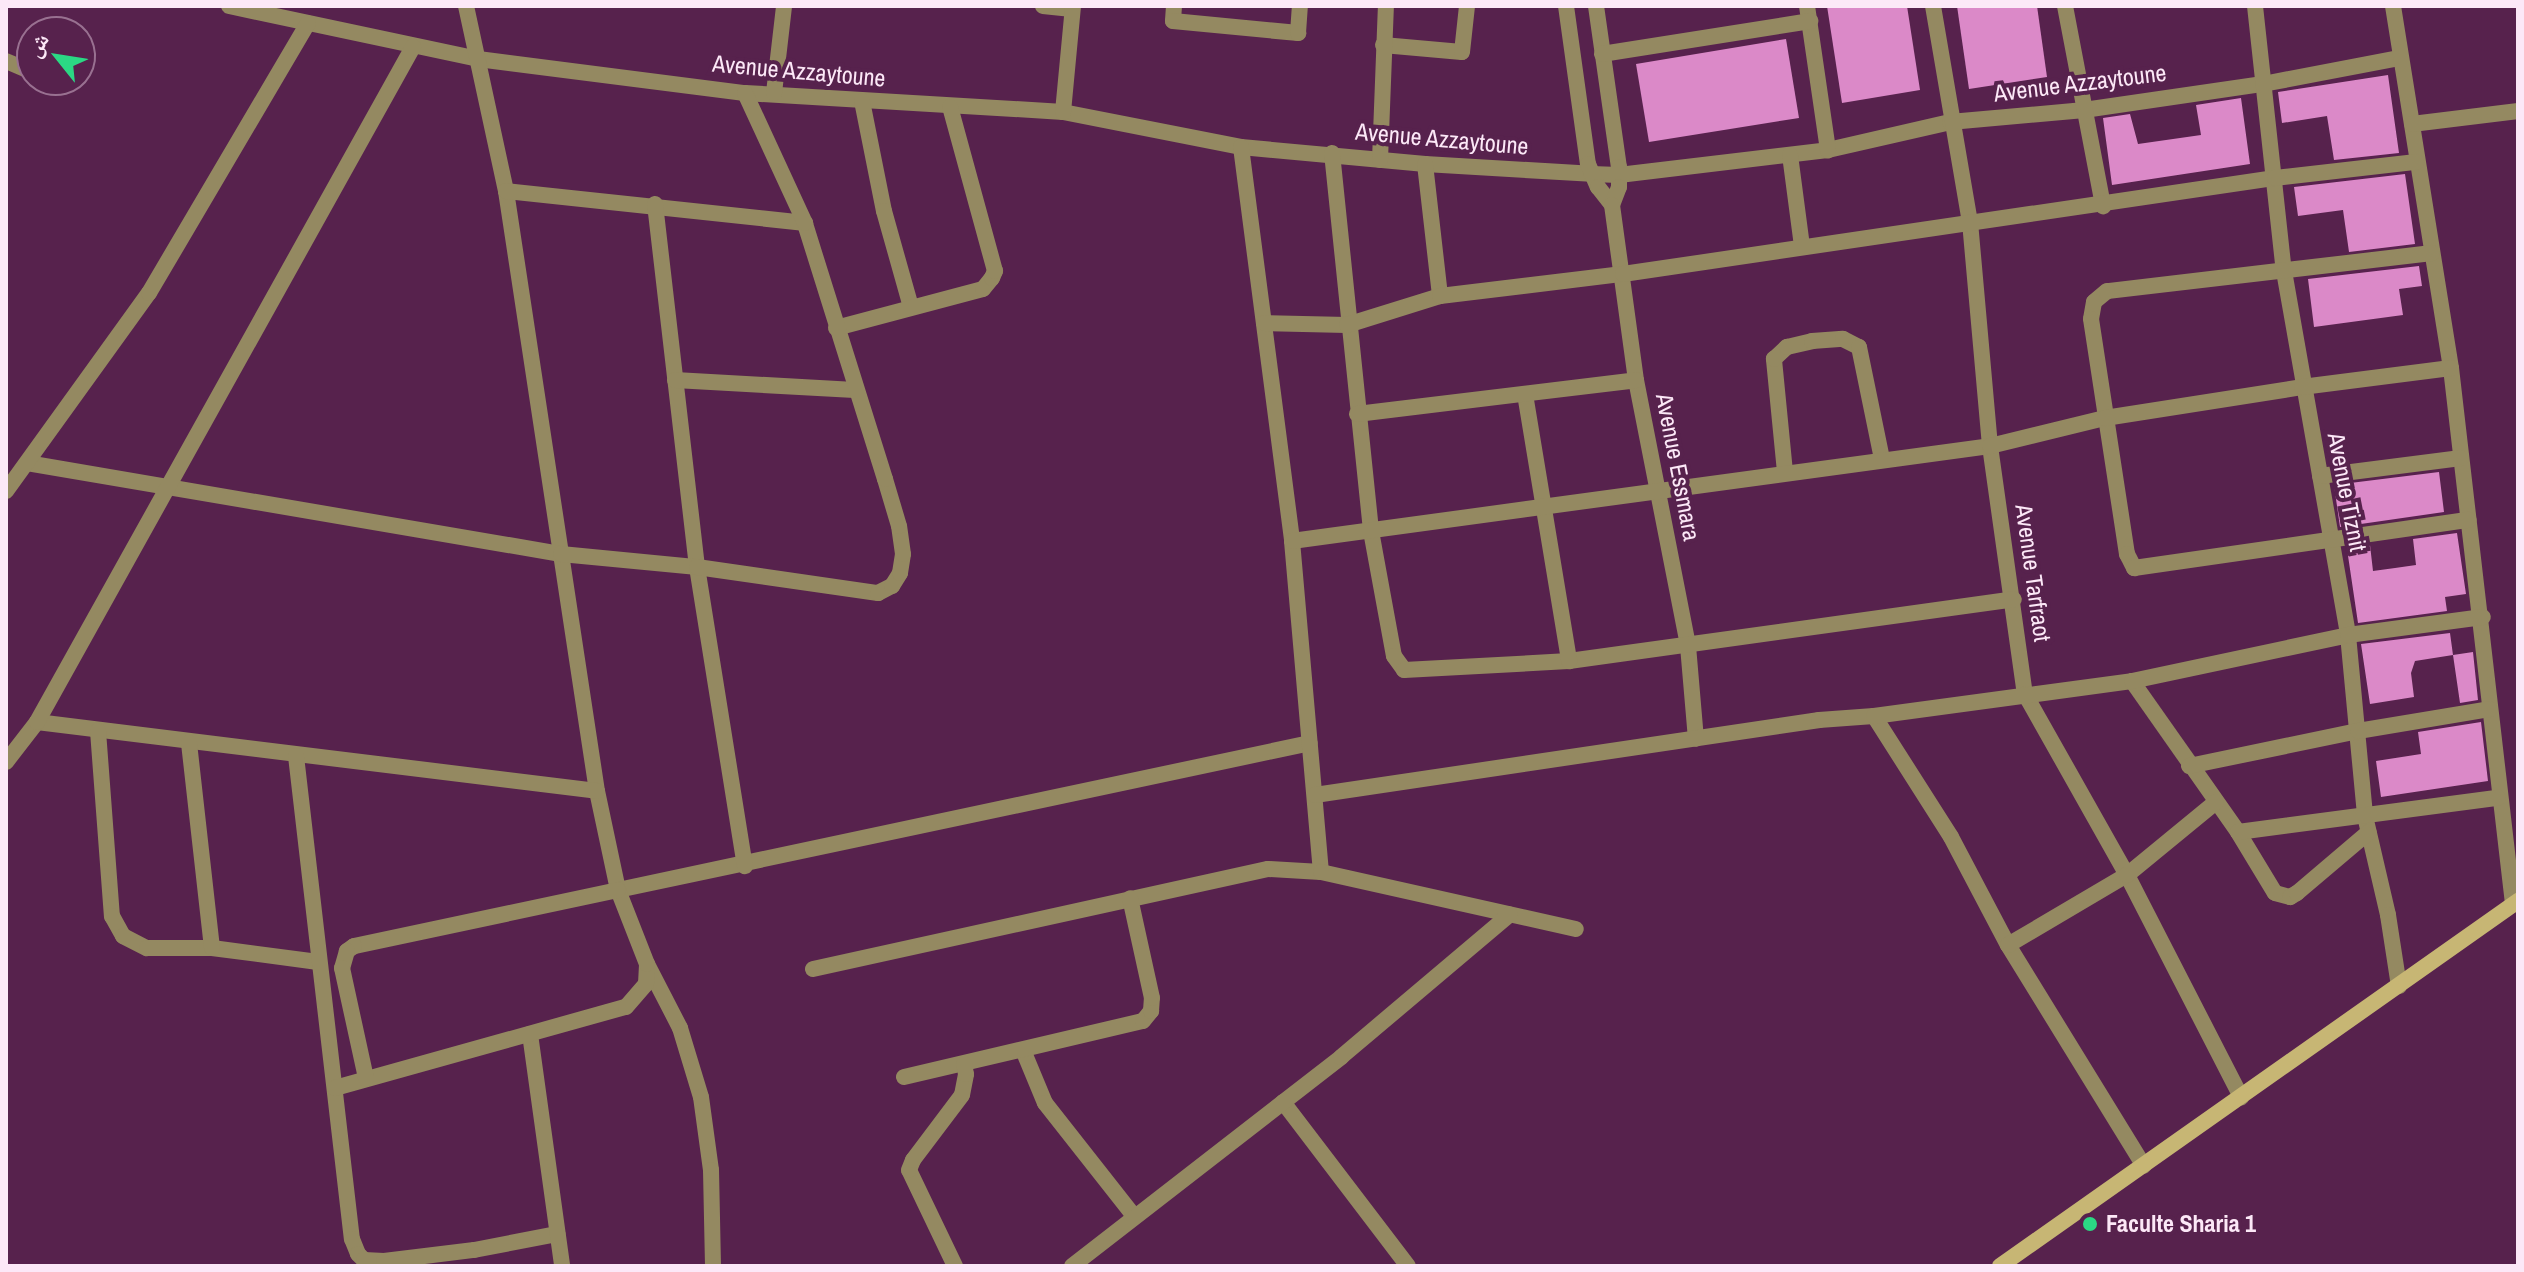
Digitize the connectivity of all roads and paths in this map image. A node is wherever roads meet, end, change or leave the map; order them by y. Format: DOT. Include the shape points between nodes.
graph roads {
  1 [pos="229,6"];
  2 [pos="466,6"];
  3 [pos="784,6"];
  4 [pos="1043,6"];
  5 [pos="1174,6"];
  6 [pos="1300,6"];
  7 [pos="1386,6"];
  8 [pos="1467,6"];
  9 [pos="1566,6"];
  10 [pos="1596,6"];
  11 [pos="1933,6"];
  12 [pos="2065,6"];
  13 [pos="2255,6"];
  14 [pos="2393,6"];
  15 [pos="1072,8"];
  16 [pos="1809,14"];
  17 [pos="308,23"];
  18 [pos="1383,45"];
  19 [pos="413,47"];
  20 [pos="1602,54"];
  21 [pos="2399,58"];
  22 [pos="478,59"];
  23 [pos="2263,84"];
  24 [pos="745,93"];
  25 [pos="774,93"];
  26 [pos="862,101"];
  27 [pos="950,107"];
  28 [pos="2084,110"];
  29 [pos="2518,111"];
  30 [pos="1063,112"];
  31 [pos="1950,122"];
  32 [pos="2412,124"];
  33 [pos="1241,147"];
  34 [pos="1828,150"];
  35 [pos="1332,153"];
  36 [pos="1790,155"];
  37 [pos="1380,160"];
  38 [pos="2416,162"];
  39 [pos="1425,164"];
  40 [pos="1591,174"];
  41 [pos="1619,175"];
  42 [pos="2275,178"];
  43 [pos="506,191"];
  44 [pos="655,204"];
  45 [pos="1612,205"];
  46 [pos="2103,206"];
  47 [pos="1970,222"];
  48 [pos="805,223"];
  49 [pos="1802,246"];
  50 [pos="2432,253"];
  51 [pos="2284,271"];
  52 [pos="1623,274"];
  53 [pos="1440,296"];
  54 [pos="911,307"];
  55 [pos="1264,323"];
  56 [pos="1347,325"];
  57 [pos="836,328"];
  58 [pos="2451,368"];
  59 [pos="675,380"];
  60 [pos="1636,380"];
  61 [pos="2302,387"];
  62 [pos="855,390"];
  63 [pos="1525,394"];
  64 [pos="1357,414"];
  65 [pos="2105,418"];
  66 [pos="1990,446"];
  67 [pos="2461,458"];
  68 [pos="1882,459"];
  69 [pos="27,463"];
  70 [pos="1785,472"];
  71 [pos="2320,476"];
  72 [pos="169,487"];
  73 [pos="1658,489"];
  74 [pos="6,491"];
  75 [pos="1543,507"];
  76 [pos="2469,520"];
  77 [pos="1371,531"];
  78 [pos="2332,537"];
  79 [pos="1292,541"];
  80 [pos="561,554"];
  81 [pos="697,567"];
  82 [pos="2014,599"];
  83 [pos="2483,617"];
  84 [pos="2348,635"];
  85 [pos="1688,646"];
  86 [pos="1569,661"];
  87 [pos="2132,681"];
  88 [pos="2025,694"];
  89 [pos="2489,709"];
  90 [pos="1874,716"];
  91 [pos="37,722"];
  92 [pos="98,731"];
  93 [pos="2358,731"];
  94 [pos="1696,739"];
  95 [pos="189,743"];
  96 [pos="1310,743"];
  97 [pos="8,756"];
  98 [pos="296,756"];
  99 [pos="2189,766"];
  100 [pos="597,791"];
  101 [pos="1315,795"];
  102 [pos="2498,798"];
  103 [pos="2216,802"];
  104 [pos="2367,824"];
  105 [pos="2238,832"];
  106 [pos="745,866"];
  107 [pos="1321,872"];
  108 [pos="2127,875"];
  109 [pos="618,890"];
  110 [pos="1130,898"];
  111 [pos="2516,903"];
  112 [pos="1510,914"];
  113 [pos="1576,929"];
  114 [pos="2008,945"];
  115 [pos="212,948"];
  116 [pos="318,962"];
  117 [pos="647,964"];
  118 [pos="813,969"];
  119 [pos="2399,986"];
  120 [pos="530,1034"];
  121 [pos="1023,1050"];
  122 [pos="964,1064"];
  123 [pos="904,1077"];
  124 [pos="366,1078"];
  125 [pos="335,1088"];
  126 [pos="2241,1097"];
  127 [pos="1283,1102"];
  128 [pos="2144,1166"];
  129 [pos="1134,1216"];
  130 [pos="557,1234"];
  131 [pos="475,1258"];
  132 [pos="384,1264"];
  133 [pos="562,1266"];
  134 [pos="713,1266"];
  135 [pos="955,1266"];
  136 [pos="1072,1266"];
  137 [pos="1408,1266"];
  138 [pos="2000,1266"];
  1 -- 17 [label="street, Avenue Azzaytoune"];
  2 -- 22 [label="street"];
  3 -- 25 [label="street"];
  4 -- 15 [label="street"];
  5 -- 6 [label="street" via="1173,21 1298,33"];
  7 -- 18 [label="street"];
  8 -- 18 [label="street" via="1462,52"];
  9 -- 40 [label="street, Avenue Essmara"];
  10 -- 20 [label="street, Avenue Essmara"];
  11 -- 31 [label="street, Avenue Tarfraot"];
  12 -- 28 [label="street"];
  13 -- 23 [label="street, Avenue Tiznit"];
  14 -- 21 [label="street"];
  15 -- 30 [label="street"];
  16 -- 20 [label="street"];
  16 -- 34 [label="street"];
  17 -- 19 [label="street, Avenue Azzaytoune"];
  17 -- 69 [label="street" via="149,293"];
  18 -- 37 [label="street"];
  19 -- 22 [label="street, Avenue Azzaytoune"];
  19 -- 72 [label="street"];
  20 -- 41 [label="street, Avenue Essmara"];
  21 -- 23 [label="street, Avenue Azzaytoune"];
  21 -- 32 [label="street"];
  22 -- 24 [label="street, Avenue Azzaytoune"];
  22 -- 43 [label="street"];
  23 -- 28 [label="street, Avenue Azzaytoune"];
  23 -- 42 [label="street, Avenue Tiznit"];
  24 -- 25 [label="street, Avenue Azzaytoune"];
  24 -- 48 [label="street"];
  25 -- 26 [label="street, Avenue Azzaytoune"];
  26 -- 27 [label="street, Avenue Azzaytoune"];
  26 -- 54 [label="street" via="884,211"];
  27 -- 30 [label="street, Avenue Azzaytoune"];
  27 -- 54 [label="street" via="995,271 983,289"];
  28 -- 31 [label="street, Avenue Azzaytoune"];
  28 -- 46 [label="street"];
  29 -- 32 [label="street"];
  30 -- 33 [label="street, Avenue Azzaytoune"];
  31 -- 34 [label="street, Avenue Azzaytoune"];
  31 -- 47 [label="street, Avenue Tarfraot"];
  32 -- 38 [label="street"];
  33 -- 35 [label="street, Avenue Azzaytoune"];
  33 -- 55 [label="street"];
  34 -- 36 [label="street, Avenue Azzaytoune"];
  35 -- 37 [label="street, Avenue Azzaytoune"];
  35 -- 56 [label="street"];
  36 -- 41 [label="street, Avenue Azzaytoune"];
  36 -- 49 [label="street"];
  37 -- 39 [label="street, Avenue Azzaytoune"];
  38 -- 42 [label="street"];
  38 -- 50 [label="street"];
  39 -- 40 [label="street, Avenue Azzaytoune"];
  39 -- 53 [label="street"];
  40 -- 41 [label="street, Avenue Azzaytoune"];
  40 -- 45 [label="street, Avenue Essmara"];
  41 -- 45 [label="street, Avenue Essmara"];
  42 -- 46 [label="street"];
  42 -- 51 [label="street, Avenue Tiznit"];
  43 -- 44 [label="street"];
  43 -- 80 [label="street"];
  44 -- 48 [label="street"];
  44 -- 59 [label="street"];
  45 -- 52 [label="street, Avenue Essmara"];
  46 -- 47 [label="street"];
  47 -- 49 [label="street"];
  47 -- 66 [label="street, Avenue Tarfraot"];
  48 -- 57 [label="street"];
  49 -- 52 [label="street"];
  50 -- 51 [label="street"];
  50 -- 58 [label="street"];
  51 -- 61 [label="street, Avenue Tiznit"];
  51 -- 65 [label="street" via="2099,295 2090,310"];
  52 -- 53 [label="street"];
  52 -- 60 [label="street, Avenue Essmara"];
  53 -- 56 [label="street"];
  54 -- 57 [label="street"];
  55 -- 56 [label="street"];
  55 -- 79 [label="street"];
  56 -- 64 [label="street"];
  57 -- 62 [label="street"];
  58 -- 61 [label="street"];
  58 -- 67 [label="street"];
  59 -- 62 [label="street"];
  59 -- 81 [label="street"];
  60 -- 63 [label="street"];
  60 -- 73 [label="street, Avenue Essmara"];
  61 -- 65 [label="street"];
  61 -- 71 [label="street, Avenue Tiznit"];
  62 -- 81 [label="street" via="899,526 903,554 892,586 878,593"];
  63 -- 64 [label="street"];
  63 -- 75 [label="street"];
  64 -- 77 [label="street"];
  65 -- 66 [label="street"];
  65 -- 78 [label="street" via="2127,554 2134,568"];
  66 -- 68 [label="street"];
  66 -- 82 [label="street, Avenue Tarfraot"];
  67 -- 71 [label="street"];
  67 -- 76 [label="street"];
  68 -- 70 [label="street"];
  68 -- 70 [label="street" via="1859,347 1843,339 1812,341 1787,347 1774,359"];
  69 -- 72 [label="street"];
  69 -- 74 [label="street"];
  70 -- 73 [label="street"];
  71 -- 78 [label="street, Avenue Tiznit"];
  72 -- 80 [label="street"];
  72 -- 91 [label="street"];
  73 -- 75 [label="street"];
  73 -- 85 [label="street, Avenue Essmara"];
  75 -- 77 [label="street"];
  75 -- 86 [label="street"];
  76 -- 78 [label="street"];
  76 -- 83 [label="street"];
  77 -- 79 [label="street"];
  77 -- 86 [label="street" via="1394,656 1404,670"];
  78 -- 84 [label="street, Avenue Tiznit"];
  79 -- 96 [label="street"];
  80 -- 81 [label="street"];
  80 -- 100 [label="street"];
  81 -- 106 [label="street"];
  82 -- 85 [label="street"];
  82 -- 88 [label="street, Avenue Tarfraot"];
  83 -- 84 [label="street"];
  83 -- 89 [label="street"];
  84 -- 87 [label="street"];
  84 -- 93 [label="street, Avenue Tiznit"];
  85 -- 86 [label="street"];
  85 -- 94 [label="street, Avenue Essmara"];
  87 -- 88 [label="street"];
  87 -- 99 [label="street"];
  88 -- 90 [label="street"];
  88 -- 108 [label="street, Avenue Tarfraot"];
  89 -- 93 [label="street"];
  89 -- 102 [label="street"];
  90 -- 94 [label="street"];
  90 -- 114 [label="street" via="1951,837"];
  91 -- 92 [label="street"];
  91 -- 97 [label="street"];
  92 -- 95 [label="street"];
  92 -- 115 [label="street" via="112,916 123,936 147,948"];
  93 -- 99 [label="street"];
  93 -- 104 [label="street, Avenue Tiznit"];
  94 -- 101 [label="street"];
  95 -- 98 [label="street"];
  95 -- 115 [label="street"];
  96 -- 101 [label="street"];
  96 -- 106 [label="street"];
  98 -- 100 [label="street"];
  98 -- 116 [label="street"];
  99 -- 103 [label="street"];
  100 -- 109 [label="street"];
  101 -- 107 [label="street"];
  102 -- 104 [label="street"];
  102 -- 111 [label="street"];
  103 -- 105 [label="street"];
  103 -- 108 [label="street"];
  104 -- 105 [label="street"];
  104 -- 105 [label="street" via="2290,897 2275,893"];
  104 -- 119 [label="street, Avenue Tiznit"];
  106 -- 109 [label="street"];
  107 -- 110 [label="street" via="1250,871"];
  107 -- 112 [label="street"];
  108 -- 114 [label="street"];
  108 -- 126 [label="street, Avenue Tarfraot"];
  109 -- 117 [label="street"];
  109 -- 124 [label="street" via="347,951 342,968"];
  110 -- 118 [label="street"];
  110 -- 121 [label="street" via="1152,998 1147,1017 1133,1025"];
  111 -- 119 [label="street"];
  112 -- 113 [label="street"];
  112 -- 127 [label="street"];
  114 -- 128 [label="street"];
  115 -- 116 [label="street"];
  116 -- 125 [label="street"];
  117 -- 120 [label="street" via="646,984 626,1007"];
  117 -- 134 [label="street" via="680,1028 701,1097 711,1170"];
  119 -- 126 [label="street"];
  120 -- 124 [label="street"];
  120 -- 130 [label="street"];
  121 -- 122 [label="street"];
  121 -- 129 [label="street" via="1045,1103"];
  122 -- 123 [label="street"];
  122 -- 135 [label="street" via="962,1095 909,1170"];
  124 -- 125 [label="street"];
  125 -- 132 [label="street" via="352,1239 364,1260"];
  126 -- 128 [label="street"];
  127 -- 129 [label="street"];
  127 -- 137 [label="street"];
  128 -- 138 [label="street"];
  129 -- 136 [label="street"];
  130 -- 131 [label="street"];
  130 -- 133 [label="street"];
  131 -- 132 [label="street"];
}
